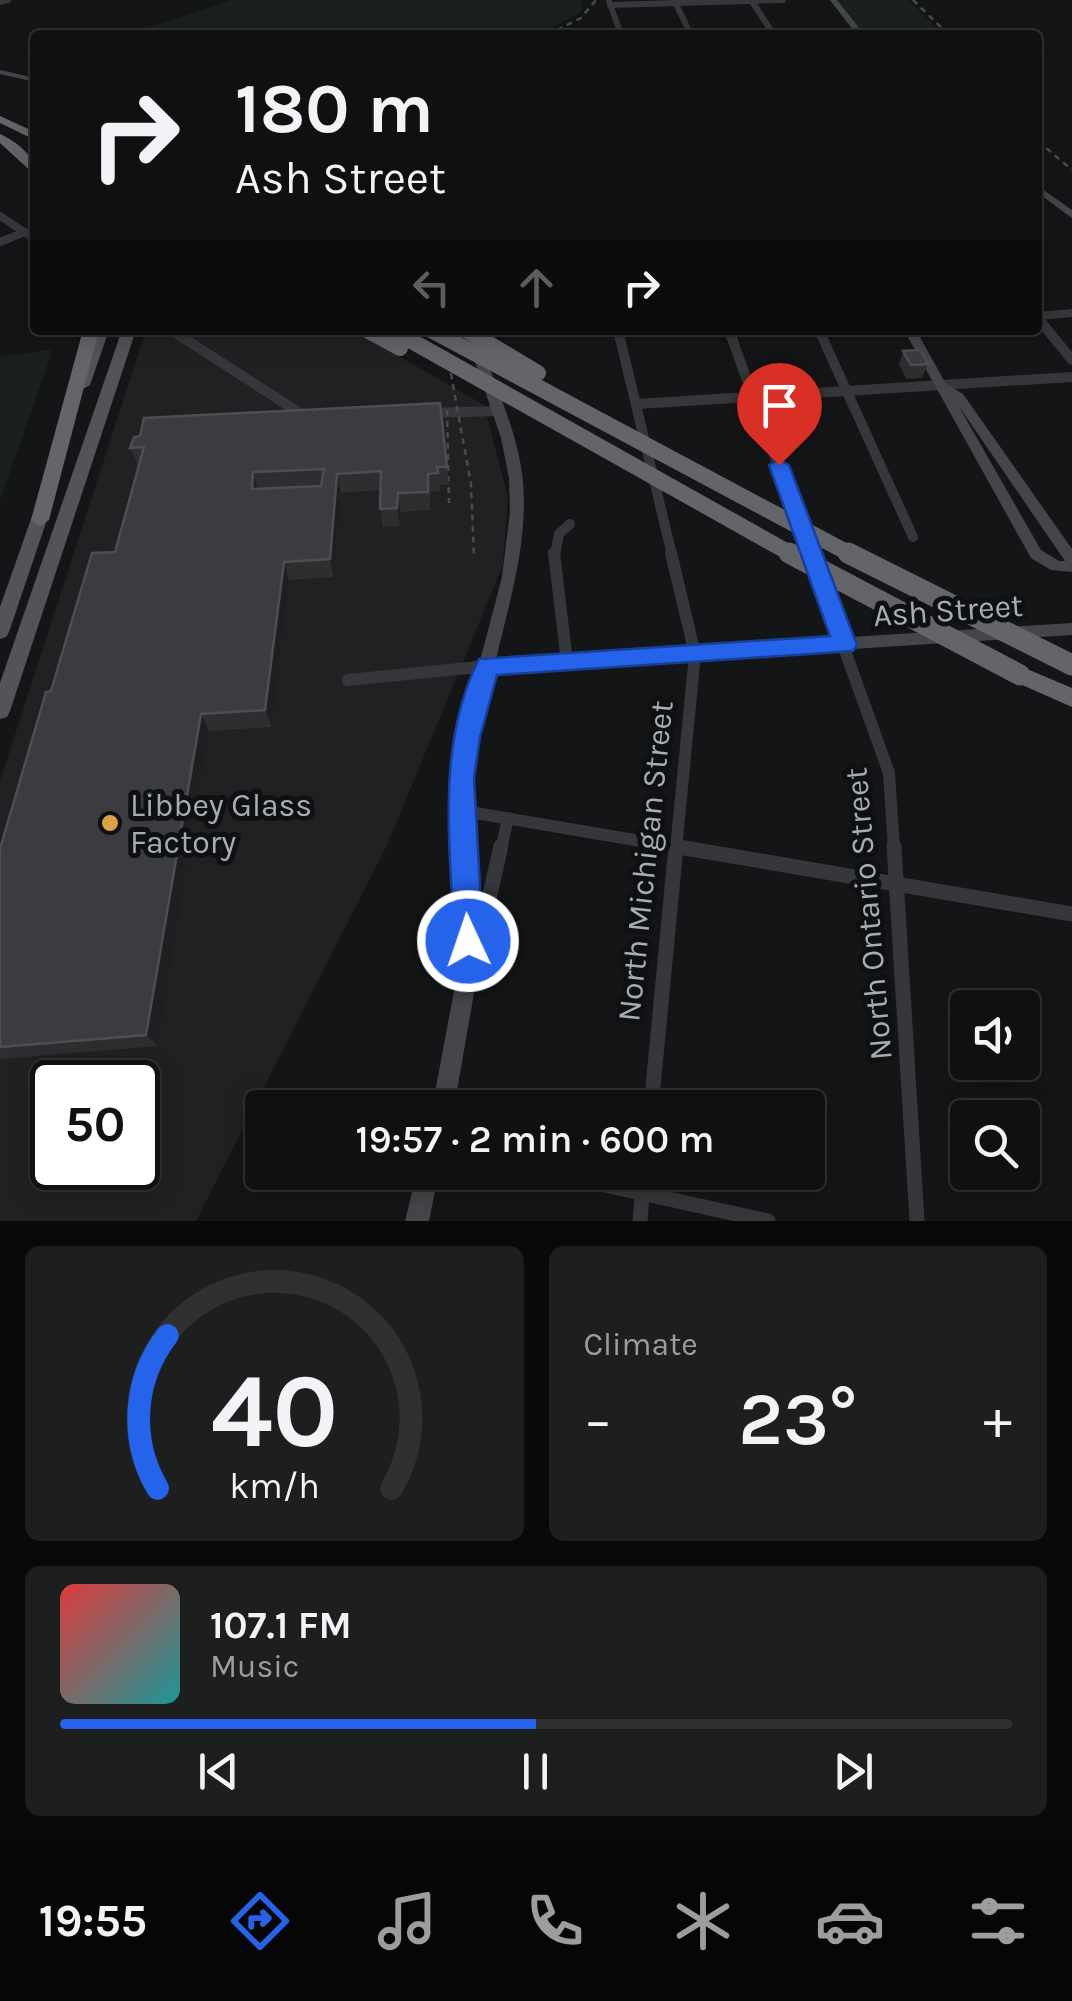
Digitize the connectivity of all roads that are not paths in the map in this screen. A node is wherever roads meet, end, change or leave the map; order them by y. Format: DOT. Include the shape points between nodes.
graph roads {
  1 [pos="8,0"];
  2 [pos="752,0"];
  3 [pos="783,0"];
  4 [pos="832,0"];
  5 [pos="0,2"];
  6 [pos="609,2"];
  7 [pos="674,2"];
  8 [pos="619,30"];
  9 [pos="688,30"];
  10 [pos="771,30"];
  11 [pos="857,30"];
  12 [pos="0,72"];
  13 [pos="30,79"];
  14 [pos="0,119"];
  15 [pos="0,134"];
  16 [pos="30,134"];
  17 [pos="30,146"];
  18 [pos="30,165"];
  19 [pos="1042,192"];
  20 [pos="1072,215"];
  21 [pos="0,216"];
  22 [pos="24,232"];
  23 [pos="30,236"];
  24 [pos="0,242"];
  25 [pos="1072,313"];
  26 [pos="1042,317"];
  27 [pos="1042,322"];
  28 [pos="89,335"];
  29 [pos="100,335"];
  30 [pos="128,335"];
  31 [pos="179,335"];
  32 [pos="375,335"];
  33 [pos="401,335"];
  34 [pos="440,335"];
  35 [pos="470,335"];
  36 [pos="476,335"];
  37 [pos="619,335"];
  38 [pos="731,335"];
  39 [pos="820,335"];
  40 [pos="913,335"];
  41 [pos="1072,360"];
  42 [pos="1072,377"];
  43 [pos="943,387"];
  44 [pos="848,394"];
  45 [pos="754,399"];
  46 [pos="637,404"];
  47 [pos="496,408"];
  48 [pos="421,414"];
  49 [pos="320,416"];
  50 [pos="656,450"];
  51 [pos="1024,493"];
  52 [pos="1003,496"];
  53 [pos="40,520"];
  54 [pos="570,524"];
  55 [pos="914,537"];
  56 [pos="1072,564"];
  57 [pos="872,599"];
  58 [pos="1068,630"];
  59 [pos="0,632"];
  60 [pos="845,645"];
  61 [pos="695,654"];
  62 [pos="567,662"];
  63 [pos="1072,665"];
  64 [pos="488,666"];
  65 [pos="348,680"];
  66 [pos="1072,698"];
  67 [pos="0,712"];
  68 [pos="464,811"];
  69 [pos="508,818"];
  70 [pos="676,847"];
  71 [pos="898,885"];
  72 [pos="486,912"];
  73 [pos="1072,914"];
  74 [pos="446,1090"];
  75 [pos="653,1090"];
  76 [pos="424,1190"];
  77 [pos="621,1190"];
  78 [pos="642,1190"];
  79 [pos="642,1195"];
  80 [pos="418,1221"];
  81 [pos="640,1221"];
  82 [pos="768,1221"];
  83 [pos="917,1221"];
  1 -- 5 [label="street"];
  2 -- 3 [label="street"];
  2 -- 7 [label="street"];
  2 -- 10 [label="street"];
  4 -- 11 [label="street"];
  6 -- 7 [label="street"];
  6 -- 8 [label="street"];
  7 -- 9 [label="street"];
  12 -- 13 [label="street"];
  14 -- 16 [label="highway"];
  15 -- 17 [label="highway"];
  15 -- 18 [label="highway"];
  19 -- 20 [label="street"];
  21 -- 22 [label="street"];
  22 -- 23 [label="street"];
  22 -- 24 [label="street"];
  25 -- 26 [label="street"];
  27 -- 41 [label="street"];
  28 -- 53 [label="highway"];
  29 -- 53 [label="main road"];
  30 -- 67 [label="main road"];
  31 -- 49 [label="street" via="305,417"];
  32 -- 57 [label="highway, bridge"];
  33 -- 57 [label="highway, bridge"];
  34 -- 50 [label="highway, bridge"];
  35 -- 47 [label="street, bridge"];
  36 -- 50 [label="highway, bridge" via="634,429"];
  37 -- 46 [label="street, North Michigan Street"];
  38 -- 45 [label="street, North Ontario Street"];
  39 -- 44 [label="street"];
  40 -- 43 [label="street"];
  42 -- 43 [label="street"];
  43 -- 44 [label="street"];
  43 -- 51 [label="street" via="960,397"];
  43 -- 52 [label="street"];
  44 -- 45 [label="street"];
  44 -- 55 [label="street"];
  45 -- 46 [label="street"];
  45 -- 60 [label="street, North Ontario Street"];
  46 -- 61 [label="street, North Michigan Street"];
  47 -- 48 [label="street"];
  47 -- 64 [label="street" via="516,478 517,512 515,550"];
  50 -- 63 [label="highway, bridge"];
  51 -- 52 [label="street"];
  51 -- 56 [label="street"];
  52 -- 56 [label="street" via="1036,554 1056,566"];
  53 -- 59 [label="main road"];
  54 -- 62 [label="street" via="554,551"];
  57 -- 66 [label="highway, bridge"];
  58 -- 60 [label="street, Ash Street"];
  58 -- 63 [label="street"];
  60 -- 61 [label="street, Ash Street"];
  60 -- 71 [label="street, North Ontario Street" via="889,774"];
  61 -- 62 [label="street, Ash Street"];
  61 -- 70 [label="street, North Michigan Street"];
  62 -- 64 [label="street, Ash Street"];
  64 -- 65 [label="street, Ash Street"];
  64 -- 68 [label="street" via="465,748"];
  68 -- 69 [label="street"];
  68 -- 74 [label="street" via="468,970"];
  69 -- 70 [label="street"];
  69 -- 72 [label="street"];
  70 -- 71 [label="street"];
  70 -- 75 [label="street, North Michigan Street"];
  71 -- 73 [label="street"];
  71 -- 83 [label="street, North Ontario Street"];
  76 -- 80 [label="street"];
  77 -- 79 [label="street"];
  78 -- 79 [label="street"];
  79 -- 81 [label="street"];
  79 -- 82 [label="street"];
}
